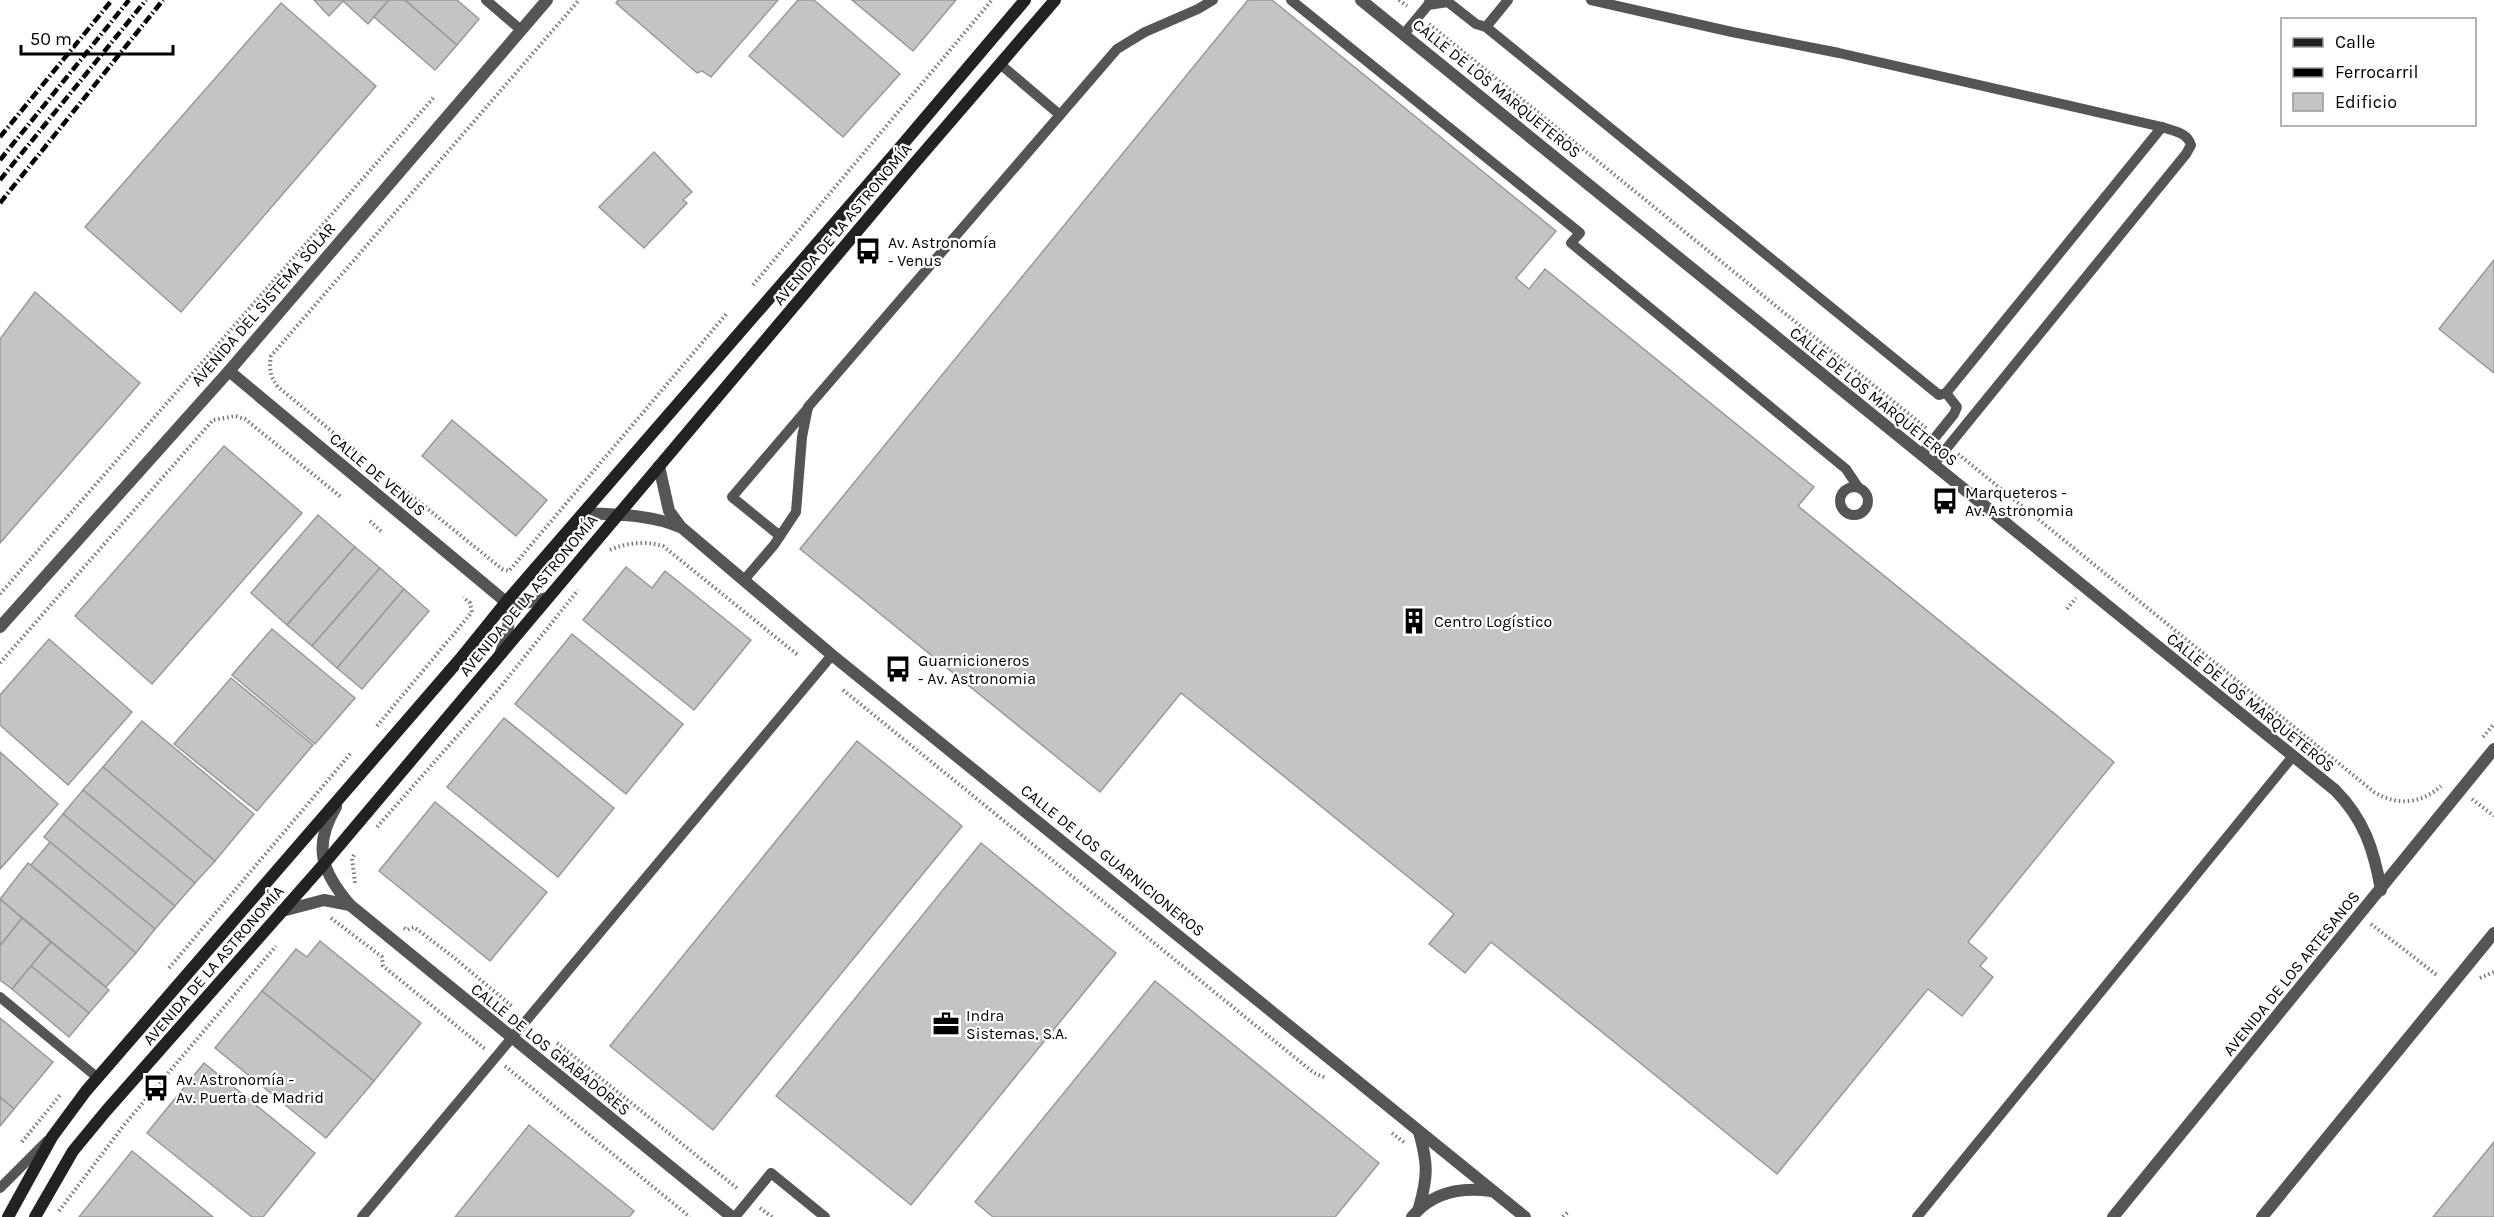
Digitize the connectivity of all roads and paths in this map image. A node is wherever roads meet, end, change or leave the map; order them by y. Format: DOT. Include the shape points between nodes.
graph roads {
  1 [pos="486,0"];
  2 [pos="547,0"];
  3 [pos="579,0"];
  4 [pos="992,0"];
  5 [pos="1025,0"];
  6 [pos="1055,0"];
  7 [pos="1214,0"];
  8 [pos="1291,0"];
  9 [pos="1361,0"];
  10 [pos="1508,0"];
  11 [pos="1591,0"];
  12 [pos="1429,2"];
  13 [pos="1486,27"];
  14 [pos="521,30"];
  15 [pos="1404,34"];
  16 [pos="1000,64"];
  17 [pos="435,96"];
  18 [pos="1060,115"];
  19 [pos="2162,128"];
  20 [pos="753,285"];
  21 [pos="728,312"];
  22 [pos="229,370"];
  23 [pos="1946,393"];
  24 [pos="808,408"];
  25 [pos="1921,455"];
  26 [pos="368,460"];
  27 [pos="1933,465"];
  28 [pos="659,466"];
  29 [pos="397,484"];
  30 [pos="1858,487"];
  31 [pos="341,497"];
  32 [pos="584,513"];
  33 [pos="618,515"];
  34 [pos="370,521"];
  35 [pos="681,527"];
  36 [pos="383,533"];
  37 [pos="780,536"];
  38 [pos="609,550"];
  39 [pos="744,580"];
  40 [pos="581,581"];
  41 [pos="0,594"];
  42 [pos="463,597"];
  43 [pos="547,598"];
  44 [pos="506,602"];
  45 [pos="0,627"];
  46 [pos="501,654"];
  47 [pos="832,655"];
  48 [pos="799,656"];
  49 [pos="0,663"];
  50 [pos="843,690"];
  51 [pos="377,726"];
  52 [pos="2494,749"];
  53 [pos="351,753"];
  54 [pos="2293,756"];
  55 [pos="346,790"];
  56 [pos="372,831"];
  57 [pos="356,852"];
  58 [pos="323,865"];
  59 [pos="355,886"];
  60 [pos="2381,890"];
  61 [pos="350,905"];
  62 [pos="282,911"];
  63 [pos="2360,915"];
  64 [pos="329,917"];
  65 [pos="399,924"];
  66 [pos="2494,933"];
  67 [pos="278,944"];
  68 [pos="165,972"];
  69 [pos="2450,986"];
  70 [pos="0,998"];
  71 [pos="513,1007"];
  72 [pos="511,1038"];
  73 [pos="557,1042"];
  74 [pos="495,1058"];
  75 [pos="98,1078"];
  76 [pos="1335,1085"];
  77 [pos="66,1088"];
  78 [pos="1389,1130"];
  79 [pos="1419,1132"];
  80 [pos="52,1137"];
  81 [pos="20,1144"];
  82 [pos="1409,1150"];
  83 [pos="0,1188"];
  84 [pos="1492,1191"];
  85 [pos="750,1199"];
  86 [pos="1568,1212"];
  87 [pos="1415,1213"];
  88 [pos="8,1217"];
  89 [pos="35,1217"];
  90 [pos="55,1217"];
  91 [pos="362,1217"];
  92 [pos="690,1217"];
  93 [pos="734,1217"];
  94 [pos="772,1217"];
  95 [pos="825,1217"];
  96 [pos="1525,1217"];
  97 [pos="1563,1217"];
  98 [pos="1917,1217"];
  99 [pos="2113,1217"];
  100 [pos="2262,1217"];
  1 -- 14 [label="lane"];
  2 -- 14 [label="street, AVENIDA DEL SISTEMA SOLAR"];
  3 -- 26 [label="path" via="271,356 271,378 278,387"];
  4 -- 20 [label="path"];
  5 -- 32 [label="street, AVENIDA DE LA ASTRONOMÍA"];
  6 -- 16 [label="street, AVENIDA DE LA ASTRONOMÍA"];
  7 -- 18 [label="lane" via="1117,49"];
  8 -- 30 [label="lane" via="1580,233 1571,243 1838,462"];
  9 -- 15 [label="street, CALLE DE LOS MARQUETEROS"];
  10 -- 13 [label="lane"];
  11 -- 19 [label="lane"];
  12 -- 13 [label="lane" via="1448,2"];
  12 -- 15 [label="lane"];
  13 -- 23 [label="lane" via="1939,395"];
  14 -- 22 [label="street, AVENIDA DEL SISTEMA SOLAR"];
  15 -- 25 [label="street, CALLE DE LOS MARQUETEROS"];
  16 -- 18 [label="lane"];
  16 -- 28 [label="street, AVENIDA DE LA ASTRONOMÍA"];
  17 -- 41 [label="path"];
  18 -- 24 [label="lane"];
  19 -- 23 [label="lane"];
  19 -- 27 [label="lane" via="2183,134 2189,140 2191,145 2186,154"];
  21 -- 29 [label="path" via="509,571"];
  22 -- 44 [label="street, CALLE DE VENUS"];
  22 -- 45 [label="street, AVENIDA DEL SISTEMA SOLAR"];
  23 -- 25 [label="lane" via="1956,407 1954,414"];
  24 -- 37 [label="lane" via="796,512"];
  24 -- 37 [label="lane" via="732,497"];
  25 -- 27 [label="street, CALLE DE LOS MARQUETEROS"];
  27 -- 54 [label="street, CALLE DE LOS MARQUETEROS"];
  28 -- 33 [label="street, AVENIDA DE LA ASTRONOMÍA"];
  28 -- 35 [label="street, CALLE DE LOS GUARNICIONEROS" via="669,511"];
  31 -- 49 [label="path" via="245,419 235,416 213,420"];
  32 -- 33 [label="street, CALLE DE LOS GUARNICIONEROS"];
  32 -- 44 [label="street, AVENIDA DE LA ASTRONOMÍA"];
  33 -- 35 [label="street, CALLE DE LOS GUARNICIONEROS" via="661,519"];
  33 -- 43 [label="street, AVENIDA DE LA ASTRONOMÍA"];
  34 -- 36 [label="path"];
  35 -- 39 [label="street, CALLE DE LOS GUARNICIONEROS"];
  37 -- 39 [label="lane"];
  38 -- 48 [label="path" via="633,543 663,546"];
  39 -- 47 [label="street, CALLE DE LOS GUARNICIONEROS"];
  40 -- 56 [label="path" via="498,690"];
  42 -- 51 [label="path" via="472,612"];
  43 -- 44 [label="street" via="521,604"];
  43 -- 46 [label="street, AVENIDA DE LA ASTRONOMÍA"];
  44 -- 46 [label="street" via="508,627"];
  44 -- 55 [label="street, AVENIDA DE LA ASTRONOMÍA"];
  46 -- 58 [label="street, AVENIDA DE LA ASTRONOMÍA"];
  47 -- 72 [label="lane"];
  47 -- 79 [label="street, CALLE DE LOS GUARNICIONEROS"];
  50 -- 76 [label="path" via="1314,1073"];
  52 -- 60 [label="street, AVENIDA DE LOS ARTESANOS"];
  53 -- 68 [label="path"];
  54 -- 60 [label="street, CALLE DE LOS MARQUETEROS" via="2342,797 2361,824 2372,846"];
  54 -- 98 [label="lane"];
  55 -- 58 [label="street" via="329,818 323,840"];
  55 -- 75 [label="street, AVENIDA DE LA ASTRONOMÍA"];
  57 -- 59 [label="path" via="352,859"];
  58 -- 61 [label="street, CALLE DE LOS GRABADORES"];
  58 -- 62 [label="street, AVENIDA DE LA ASTRONOMÍA"];
  60 -- 63 [label="street, AVENIDA DE LOS ARTESANOS"];
  61 -- 62 [label="street" via="324,900"];
  61 -- 72 [label="street, CALLE DE LOS GRABADORES"];
  62 -- 89 [label="street, AVENIDA DE LA ASTRONOMÍA" via="73,1151"];
  63 -- 69 [label="path"];
  63 -- 99 [label="street, AVENIDA DE LOS ARTESANOS"];
  64 -- 74 [label="path" via="359,937 382,957 383,966"];
  65 -- 71 [label="path" via="407,930 414,927"];
  66 -- 69 [label="street"];
  67 -- 90 [label="path" via="124,1125"];
  69 -- 100 [label="street"];
  70 -- 75 [label="lane"];
  72 -- 74 [label="lane"];
  72 -- 93 [label="street, CALLE DE LOS GRABADORES"];
  73 -- 85 [label="path"];
  74 -- 91 [label="lane"];
  74 -- 92 [label="path"];
  75 -- 80 [label="street, AVENIDA DE LA ASTRONOMÍA"];
  77 -- 81 [label="path"];
  78 -- 82 [label="path"];
  79 -- 84 [label="street, CALLE DE LOS GUARNICIONEROS"];
  79 -- 87 [label="street" via="1427,1180"];
  80 -- 83 [label="lane"];
  80 -- 88 [label="street, AVENIDA DE LA ASTRONOMÍA"];
  84 -- 87 [label="street" via="1469,1188 1444,1193"];
  84 -- 96 [label="street, CALLE DE LOS GUARNICIONEROS"];
  85 -- 93 [label="lane"];
  85 -- 94 [label="path"];
  85 -- 95 [label="lane" via="771,1173"];
  86 -- 97 [label="path"];
}
